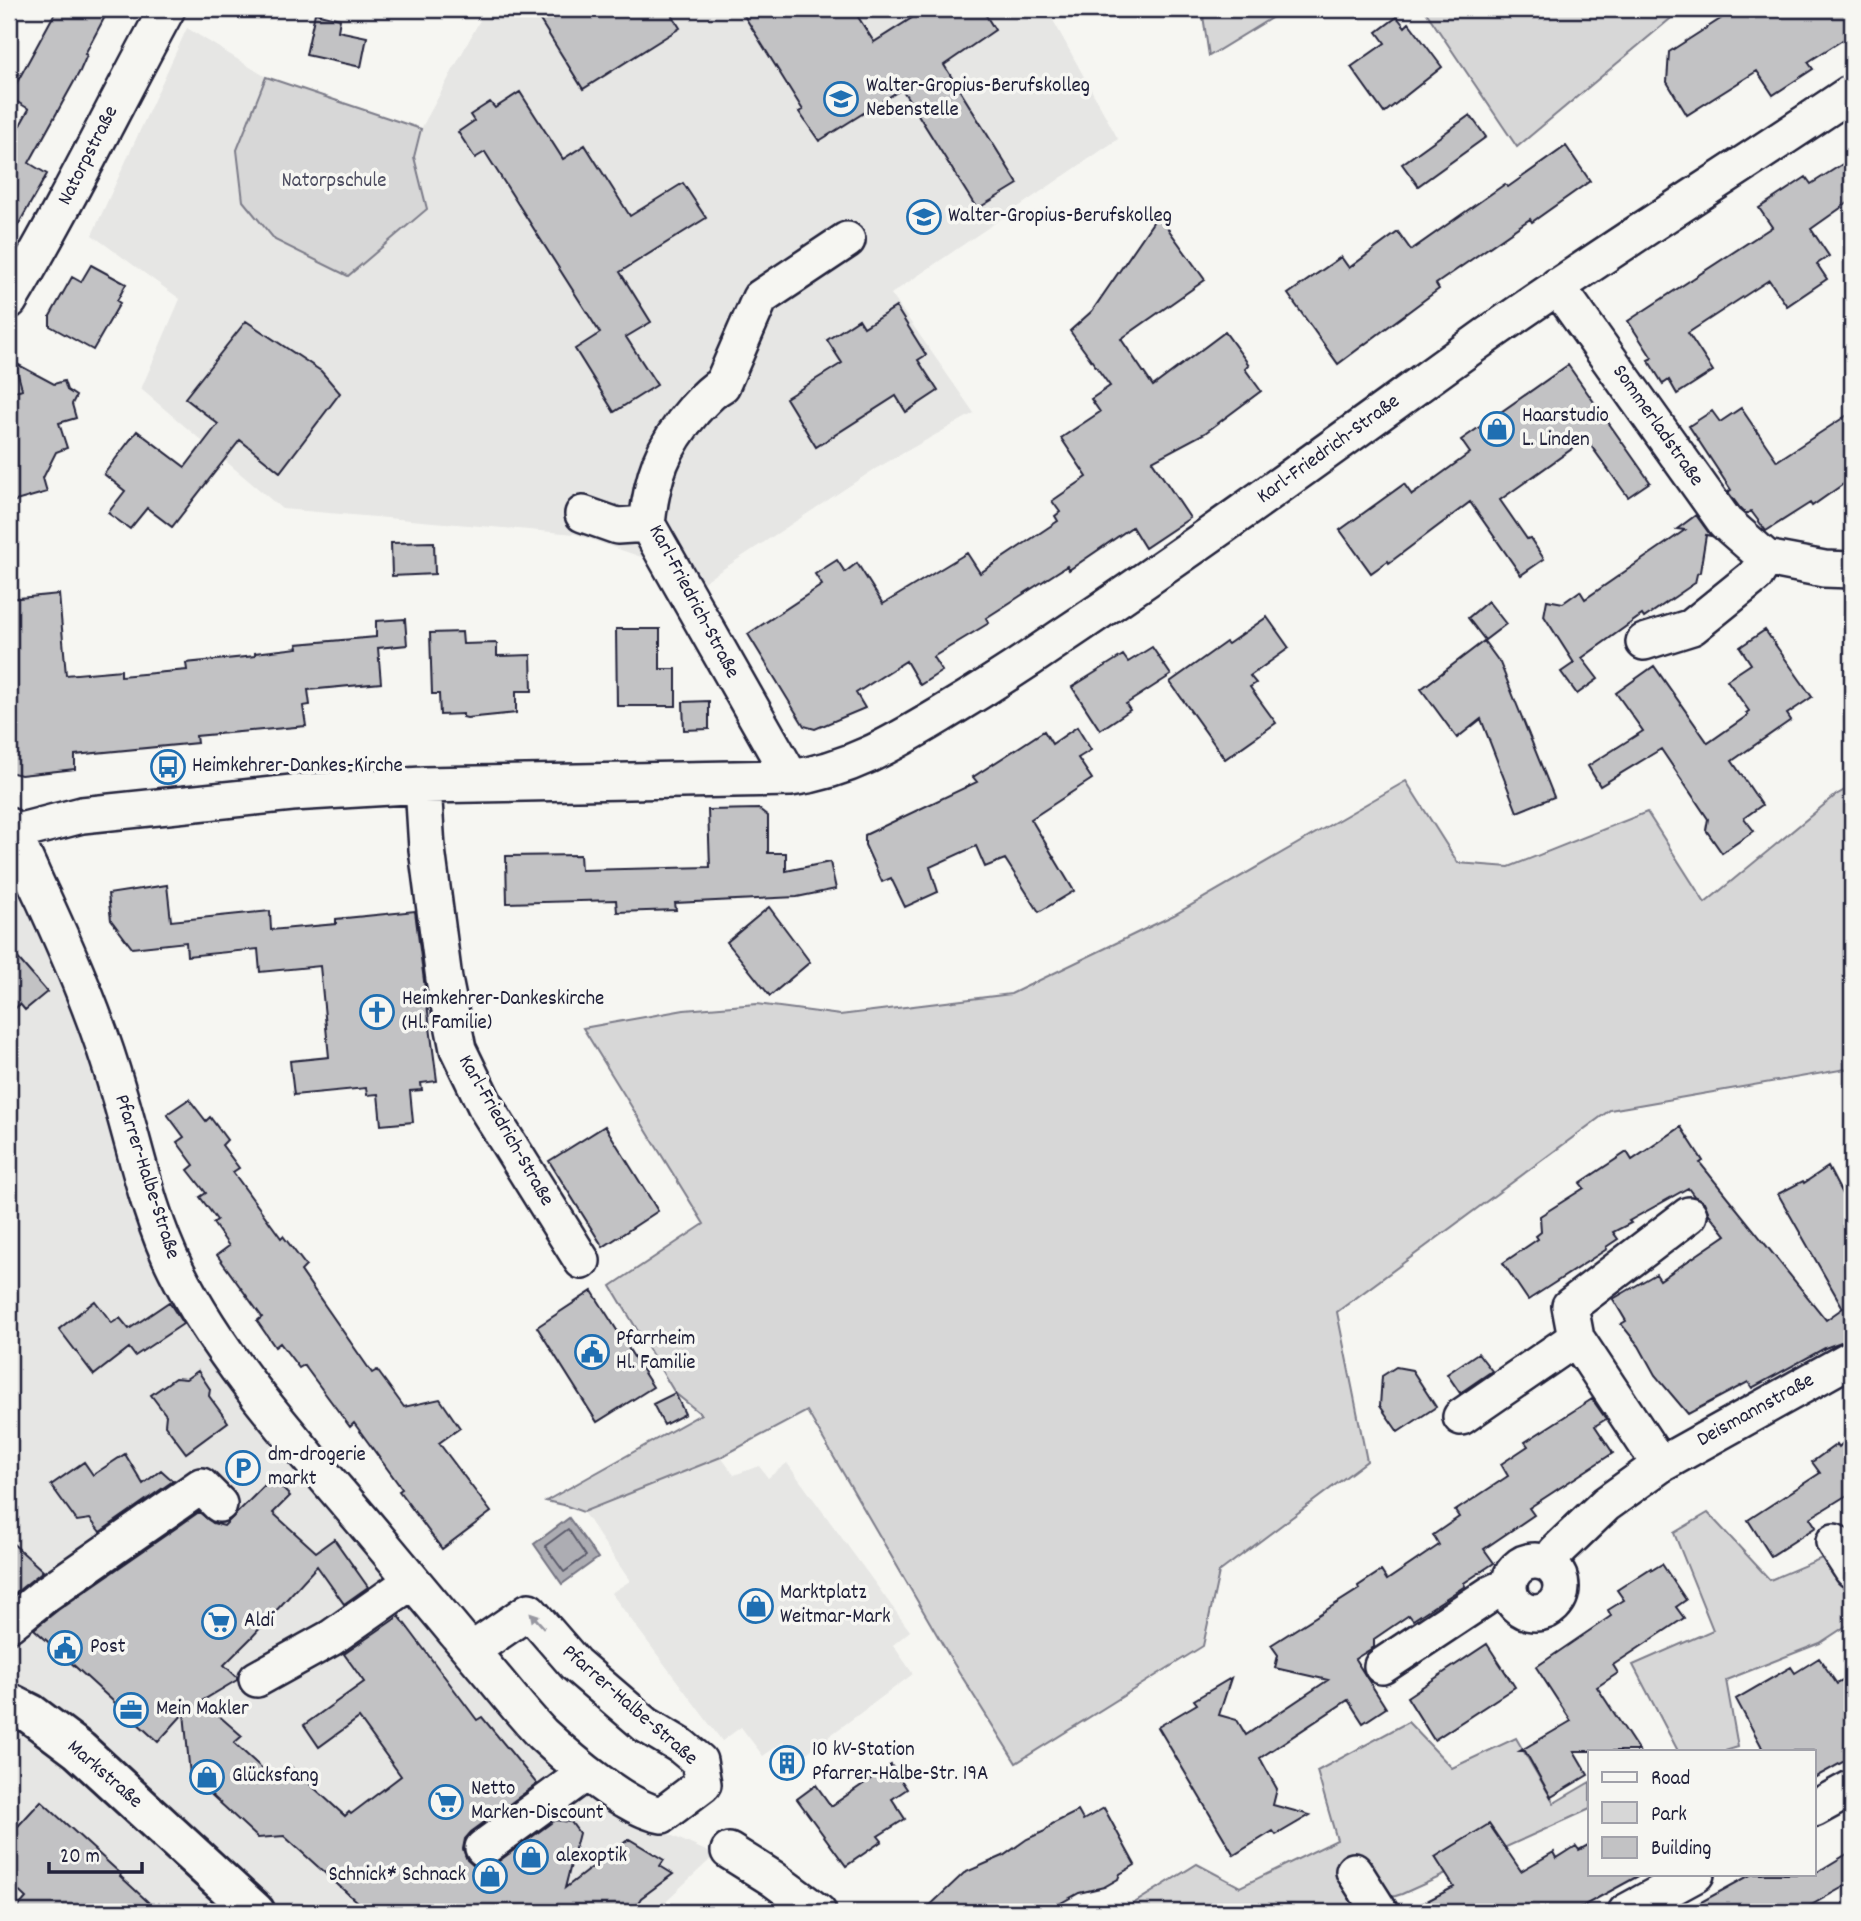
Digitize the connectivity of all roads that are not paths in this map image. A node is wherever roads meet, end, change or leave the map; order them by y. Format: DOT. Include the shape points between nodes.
graph roads {
  1 [pos="167,9"];
  2 [pos="1852,92"];
  3 [pos="847,240"];
  4 [pos="1557,286"];
  5 [pos="9,300"];
  6 [pos="583,514"];
  7 [pos="647,524"];
  8 [pos="1766,558"];
  9 [pos="1852,570"];
  10 [pos="1644,642"];
  11 [pos="791,778"];
  12 [pos="423,785"];
  13 [pos="10,830"];
  14 [pos="1689,1215"];
  15 [pos="582,1261"];
  16 [pos="1576,1338"];
  17 [pos="1852,1358"];
  18 [pos="1461,1417"];
  19 [pos="1660,1465"];
  20 [pos="219,1504"];
  21 [pos="1550,1563"];
  22 [pos="412,1581"];
  23 [pos="1508,1586"];
  24 [pos="9,1624"];
  25 [pos="471,1651"];
  26 [pos="1382,1666"];
  27 [pos="257,1679"];
  28 [pos="9,1703"];
  29 [pos="586,1773"];
  30 [pos="1852,1788"];
  31 [pos="1815,1808"];
  32 [pos="483,1848"];
  33 [pos="729,1851"];
  34 [pos="1354,1871"];
  35 [pos="1692,1876"];
  36 [pos="255,1912"];
  37 [pos="818,1912"];
  38 [pos="1380,1912"];
  39 [pos="1626,1912"];
  1 -- 5 [label="street, Natorpstraße"];
  2 -- 4 [label="street, Karl-Friedrich-Straße"];
  3 -- 7 [label="street, Karl-Friedrich-Straße" via="760,298 722,385 712,390 665,447 650,491"];
  4 -- 8 [label="street, Sommerladstraße" via="1725,522"];
  4 -- 11 [label="street, Karl-Friedrich-Straße" via="1157,573 988,687 894,744 821,774"];
  6 -- 7 [label="street" via="617,526"];
  7 -- 11 [label="street, Karl-Friedrich-Straße"];
  8 -- 9 [label="street"];
  8 -- 10 [label="street" via="1755,576 1692,627"];
  11 -- 12 [label="street, Karl-Friedrich-Straße"];
  12 -- 13 [label="street, Karl-Friedrich-Straße" via="292,793 82,815"];
  12 -- 15 [label="street, Karl-Friedrich-Straße" via="444,979 458,1049 487,1109"];
  13 -- 22 [label="street, Pfarrer-Halbe-Straße" via="73,962 101,1035 132,1147 175,1269 208,1327 247,1381"];
  14 -- 16 [label="street" via="1570,1306"];
  16 -- 18 [label="street"];
  16 -- 19 [label="street"];
  17 -- 19 [label="street, Deismannstraße"];
  19 -- 21 [label="street, Deismannstraße" via="1606,1504"];
  20 -- 24 [label="street" via="201,1486"];
  21 -- 23 [label="street" via="1536,1559 1523,1563"];
  21 -- 23 [label="street" via="1562,1588 1548,1611 1535,1614 1521,1609 1511,1599"];
  22 -- 25 [label="street, Pfarrer-Halbe-Straße"];
  22 -- 27 [label="street" via="331,1638"];
  23 -- 26 [label="street"];
  25 -- 29 [label="street, Pfarrer-Halbe-Straße" via="541,1732"];
  29 -- 25 [label="street, Pfarrer-Halbe-Straße, one-way" via="637,1806 662,1815 703,1784 699,1761 646,1725 583,1671 529,1611"];
  28 -- 36 [label="main road, Markstraße" via="79,1750"];
  29 -- 32 [label="street"];
  30 -- 31 [label="street"];
  33 -- 37 [label="street"];
  34 -- 38 [label="street"];
  35 -- 39 [label="street"];
}
